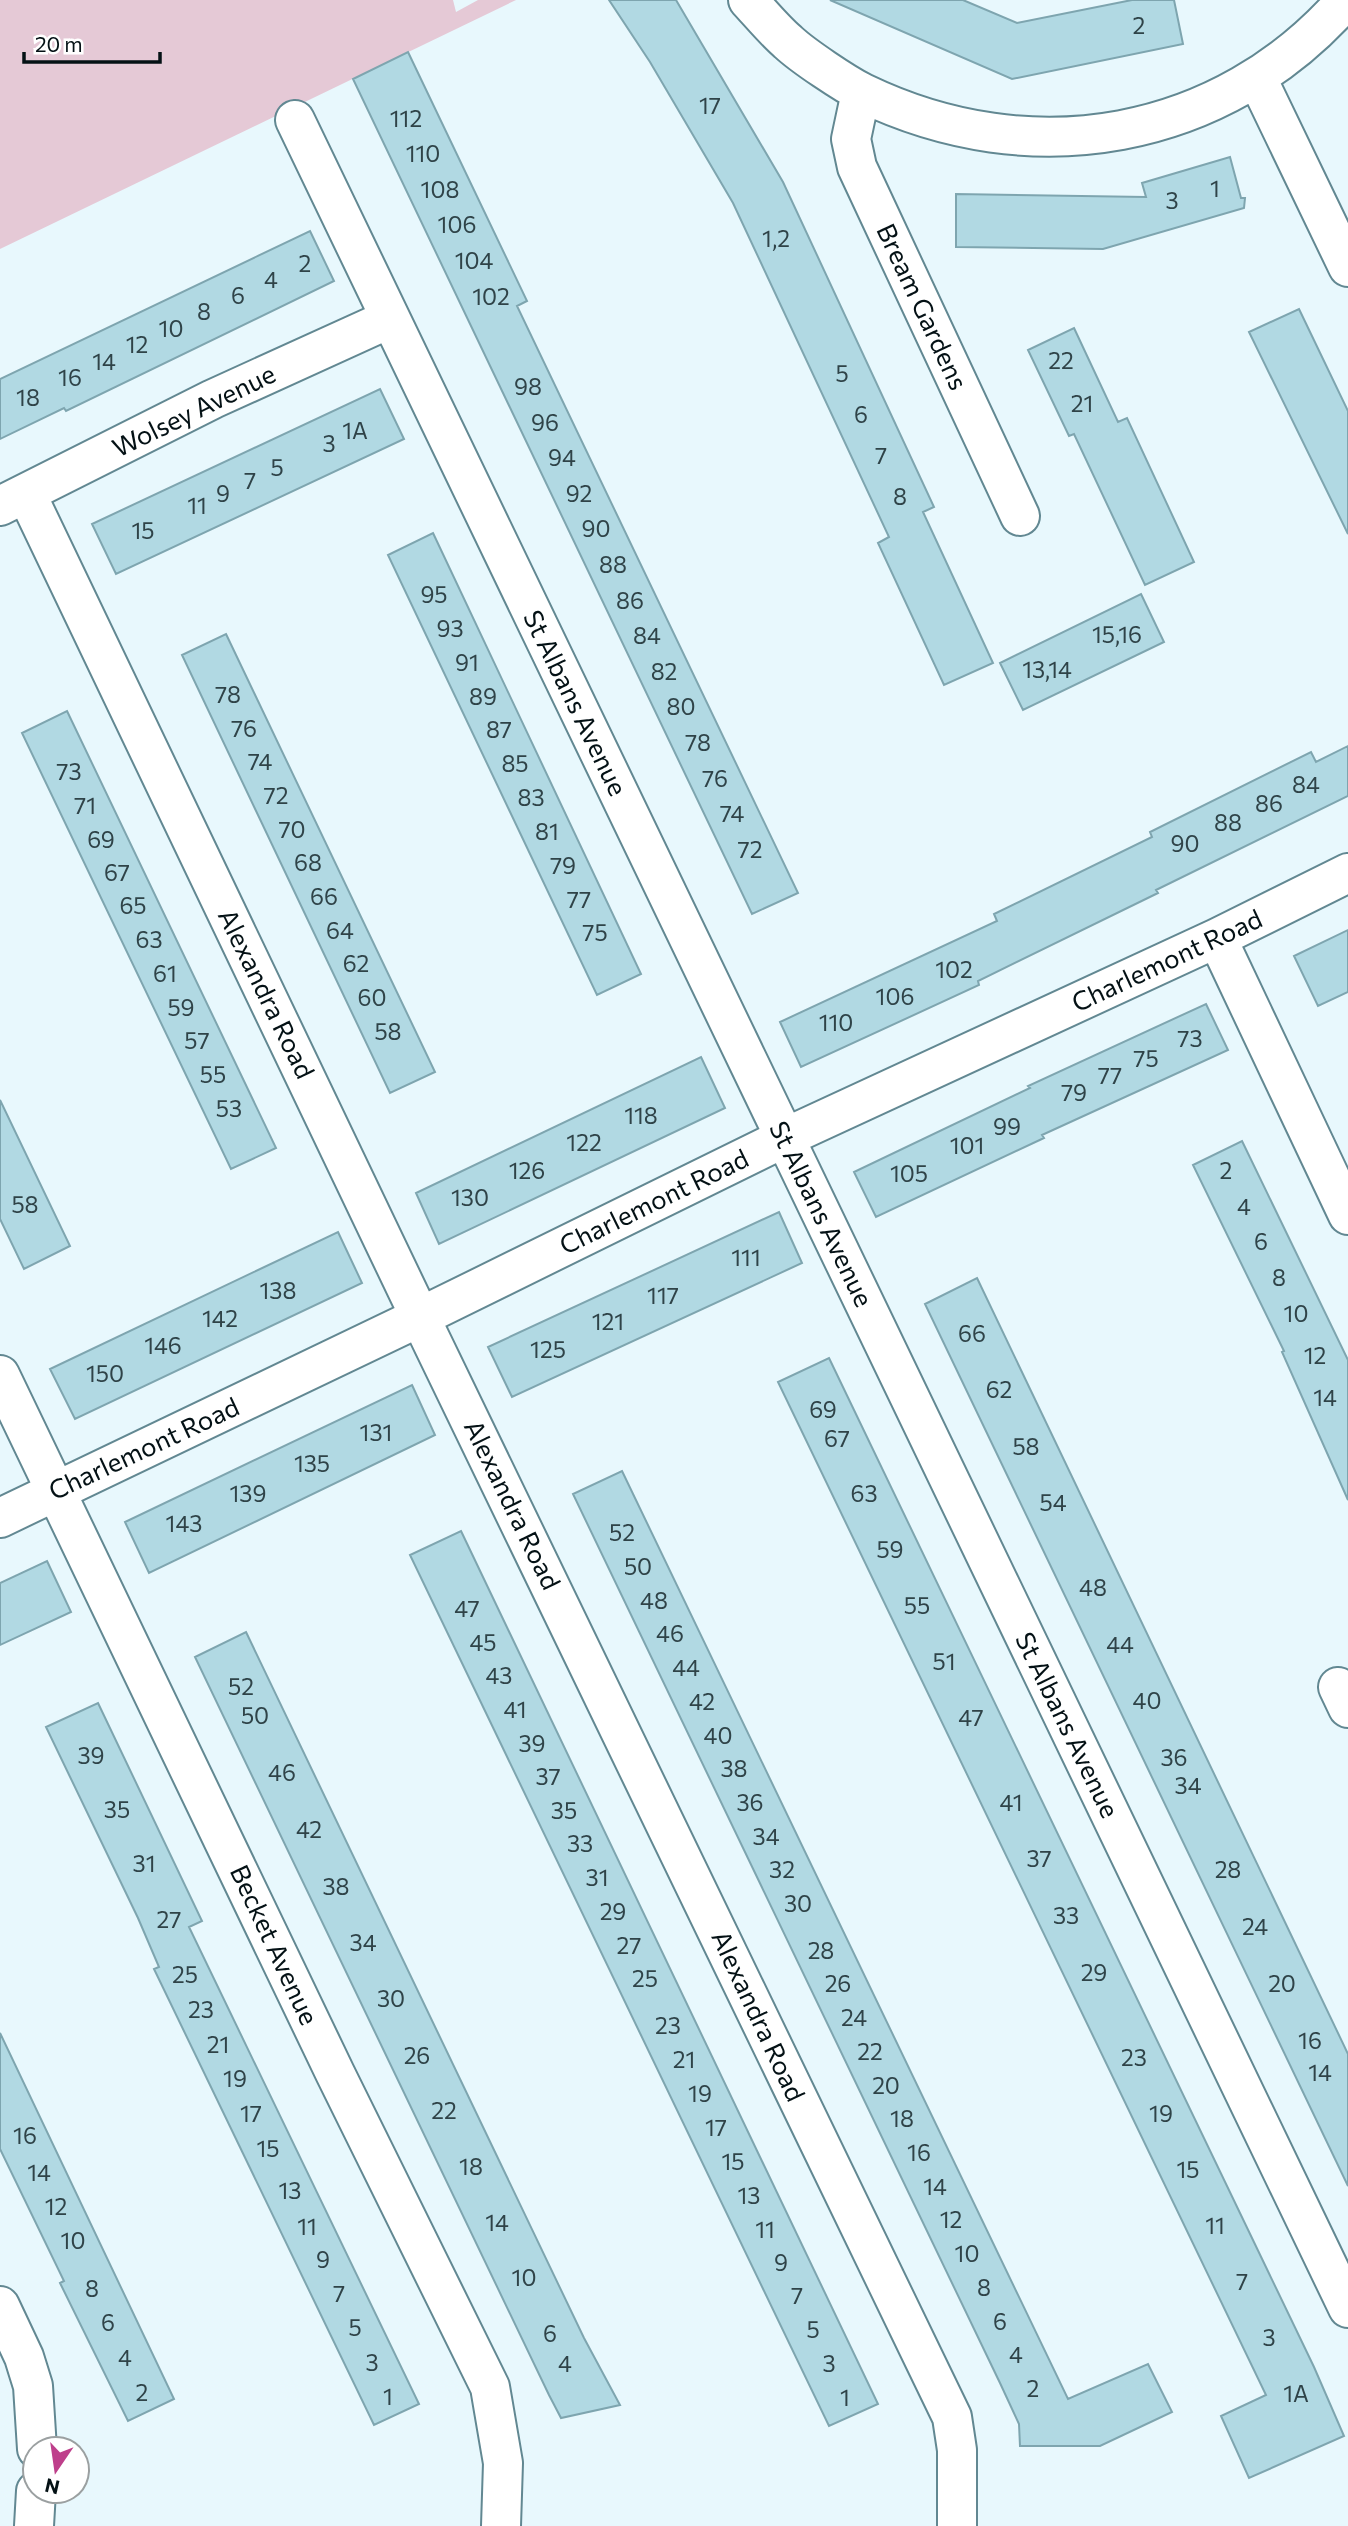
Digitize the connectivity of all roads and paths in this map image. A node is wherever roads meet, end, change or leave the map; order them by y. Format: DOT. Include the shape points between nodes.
graph roads {
  1 [pos="748,0"];
  2 [pos="1346,0"];
  3 [pos="1257,78"];
  4 [pos="861,92"];
  5 [pos="295,120"];
  6 [pos="1348,267"];
  7 [pos="389,319"];
  8 [pos="13,500"];
  9 [pos="1020,516"];
  10 [pos="1348,873"];
  11 [pos="1217,938"];
  12 [pos="784,1138"];
  13 [pos="1348,1215"];
  14 [pos="421,1317"];
  15 [pos="0,1375"];
  16 [pos="55,1491"];
  17 [pos="0,1518"];
  18 [pos="0,2306"];
  19 [pos="1348,2308"];
  20 [pos="36,2435"];
  21 [pos="35,2505"];
  22 [pos="34,2526"];
  23 [pos="500,2526"];
  24 [pos="957,2526"];
  1 -- 4 [label="street" via="789,44"];
  2 -- 3 [label="street" via="1320,30"];
  3 -- 4 [label="street" via="1172,118 1094,136 1014,137 935,122"];
  3 -- 6 [label="street"];
  4 -- 9 [label="street, Bream Gardens" via="852,139 857,167"];
  5 -- 7 [label="street, St Albans Avenue"];
  7 -- 8 [label="street, Wolsey Avenue" via="213,399"];
  7 -- 12 [label="street, St Albans Avenue"];
  8 -- 14 [label="street, Alexandra Road"];
  10 -- 11 [label="street, Charlemont Road"];
  11 -- 12 [label="street, Charlemont Road"];
  11 -- 13 [label="street"];
  12 -- 14 [label="street, Charlemont Road"];
  12 -- 19 [label="street, St Albans Avenue"];
  14 -- 16 [label="street, Charlemont Road"];
  14 -- 24 [label="street, Alexandra Road" via="952,2417"];
  15 -- 16 [label="street, Becket Avenue"];
  16 -- 17 [label="street, Charlemont Road"];
  16 -- 23 [label="street, Becket Avenue" via="489,2387 503,2463"];
  18 -- 20 [label="street" via="33,2386"];
  21 -- 22 [label="street"];
}
